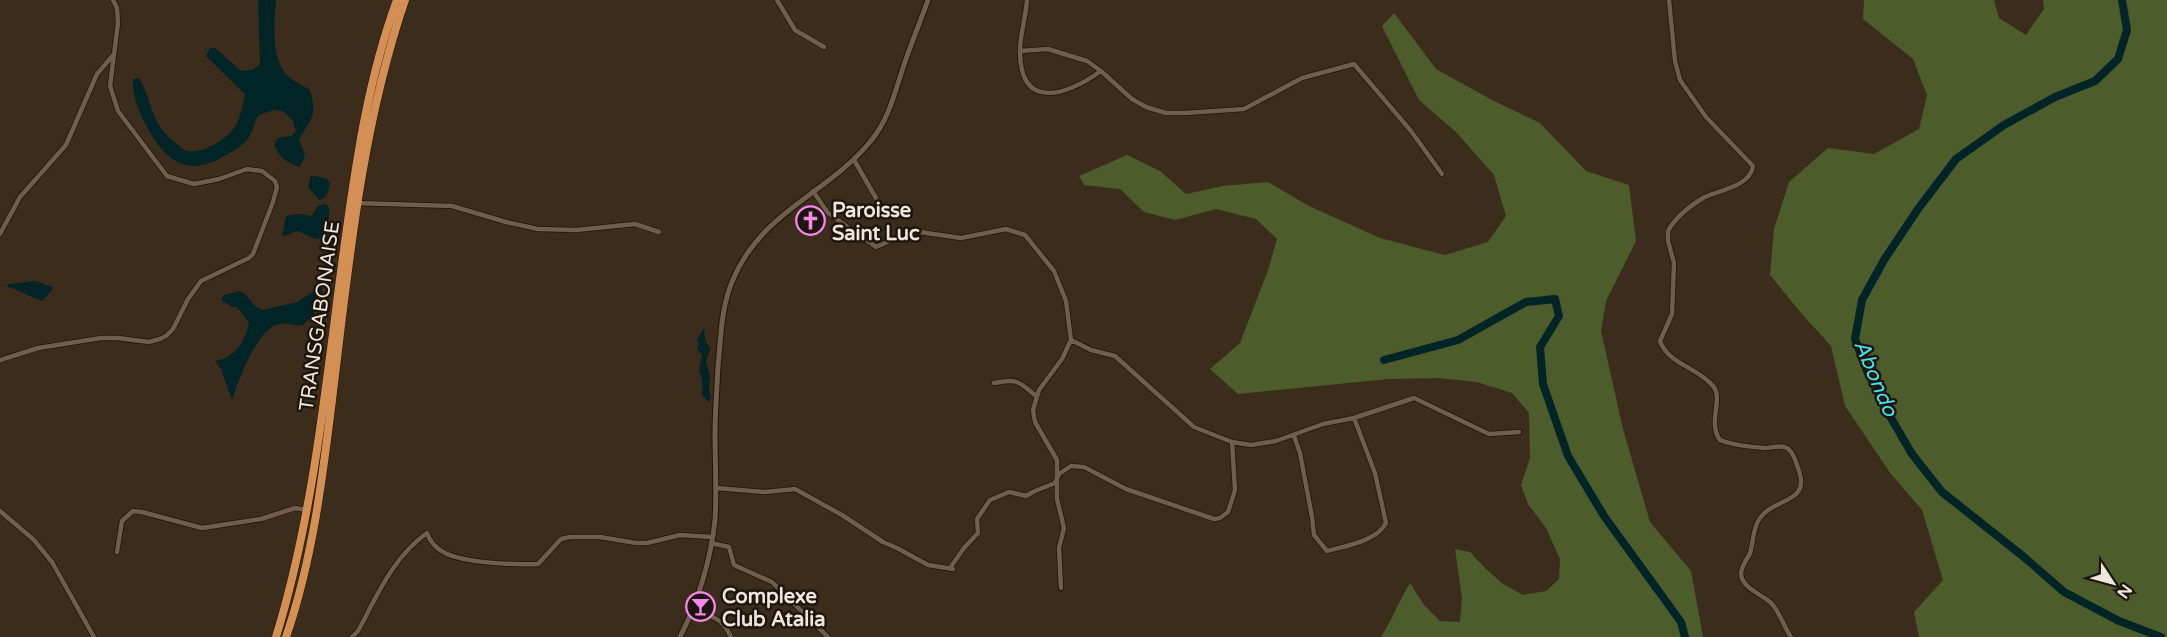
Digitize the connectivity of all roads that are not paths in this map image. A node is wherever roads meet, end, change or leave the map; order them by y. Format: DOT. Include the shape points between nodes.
graph roads {
  1 [pos="113,0"];
  2 [pos="397,0"];
  3 [pos="405,0"];
  4 [pos="777,0"];
  5 [pos="928,0"];
  6 [pos="1027,0"];
  7 [pos="1669,0"];
  8 [pos="824,47"];
  9 [pos="1020,51"];
  10 [pos="114,54"];
  11 [pos="1101,71"];
  12 [pos="854,160"];
  13 [pos="1442,174"];
  14 [pos="813,191"];
  15 [pos="876,198"];
  16 [pos="354,203"];
  17 [pos="659,232"];
  18 [pos="0,234"];
  19 [pos="1071,340"];
  20 [pos="0,360"];
  21 [pos="994,383"];
  22 [pos="1036,396"];
  23 [pos="1354,418"];
  24 [pos="1519,432"];
  25 [pos="1294,436"];
  26 [pos="1232,442"];
  27 [pos="1055,483"];
  28 [pos="716,488"];
  29 [pos="307,510"];
  30 [pos="0,511"];
  31 [pos="712,540"];
  32 [pos="117,552"];
  33 [pos="1060,588"];
  34 [pos="691,612"];
  35 [pos="94,637"];
  36 [pos="276,637"];
  37 [pos="286,637"];
  38 [pos="352,637"];
  39 [pos="680,637"];
  40 [pos="731,637"];
  41 [pos="828,637"];
  42 [pos="1791,637"];
  1 -- 10 [label="street" via="118,23"];
  2 -- 16 [label="highway, TRANSGABONAISE" via="371,90"];
  3 -- 16 [label="highway, TRANSGABONAISE" via="371,121"];
  4 -- 8 [label="street" via="795,30"];
  5 -- 12 [label="street" via="886,115 873,139"];
  6 -- 9 [label="street"];
  7 -- 42 [label="street" via="1680,80 1706,117 1753,166 1744,180 1700,200 1670,226 1667,235 1674,263 1672,314 1660,341 1674,358 1715,388 1714,426 1720,440 1791,450 1802,478 1801,487 1790,500 1768,509 1760,519 1741,573 1744,582 1774,606"];
  9 -- 11 [label="street" via="1048,49 1087,61"];
  9 -- 11 [label="street" via="1030,88 1045,94 1085,82"];
  10 -- 18 [label="street" via="97,74 66,145 27,189"];
  10 -- 20 [label="street" via="110,86 118,111 167,176 194,184 247,169 262,171 277,187 268,215 253,254 201,281 166,336 149,342 118,338 84,341 38,348"];
  11 -- 13 [label="street" via="1146,107 1185,113 1244,109 1302,78 1354,64"];
  12 -- 14 [label="street"];
  12 -- 15 [label="street"];
  14 -- 19 [label="street" via="828,213 876,247 913,231 961,238 1006,229 1025,235 1054,271 1066,301"];
  14 -- 28 [label="street" via="763,233 740,264 726,296 715,414"];
  16 -- 17 [label="street" via="452,206 538,229 635,224"];
  16 -- 29 [label="highway, TRANSGABONAISE"];
  16 -- 37 [label="highway, TRANSGABONAISE" via="324,462 310,543"];
  19 -- 22 [label="street"];
  19 -- 26 [label="street" via="1115,356 1194,427"];
  21 -- 22 [label="street" via="1017,381"];
  22 -- 27 [label="street" via="1035,422 1057,460"];
  23 -- 24 [label="street" via="1414,398 1489,434"];
  23 -- 25 [label="street" via="1323,424"];
  23 -- 25 [label="street" via="1375,473 1386,523 1372,536 1341,547 1327,551 1314,535"];
  25 -- 26 [label="street" via="1267,444"];
  26 -- 27 [label="street" via="1235,490 1228,512 1220,518 1126,489 1075,465 1059,474"];
  27 -- 28 [label="street" via="1026,496 1009,492 990,500 977,519 978,533 952,568 928,565 795,489 765,492"];
  27 -- 33 [label="street" via="1064,528 1059,548"];
  28 -- 31 [label="street"];
  29 -- 32 [label="street" via="295,508 261,519 202,528 134,511 122,521"];
  29 -- 36 [label="highway, TRANSGABONAISE" via="299,557"];
  30 -- 35 [label="street" via="44,551"];
  31 -- 34 [label="street"];
  31 -- 38 [label="street" via="680,536 636,543 570,537 561,539 538,564 522,564 452,556 435,546 427,533 414,542 381,585"];
  31 -- 41 [label="street" via="729,547 734,565 772,582"];
  34 -- 39 [label="street"];
  34 -- 40 [label="street" via="713,615 723,622"];
}
